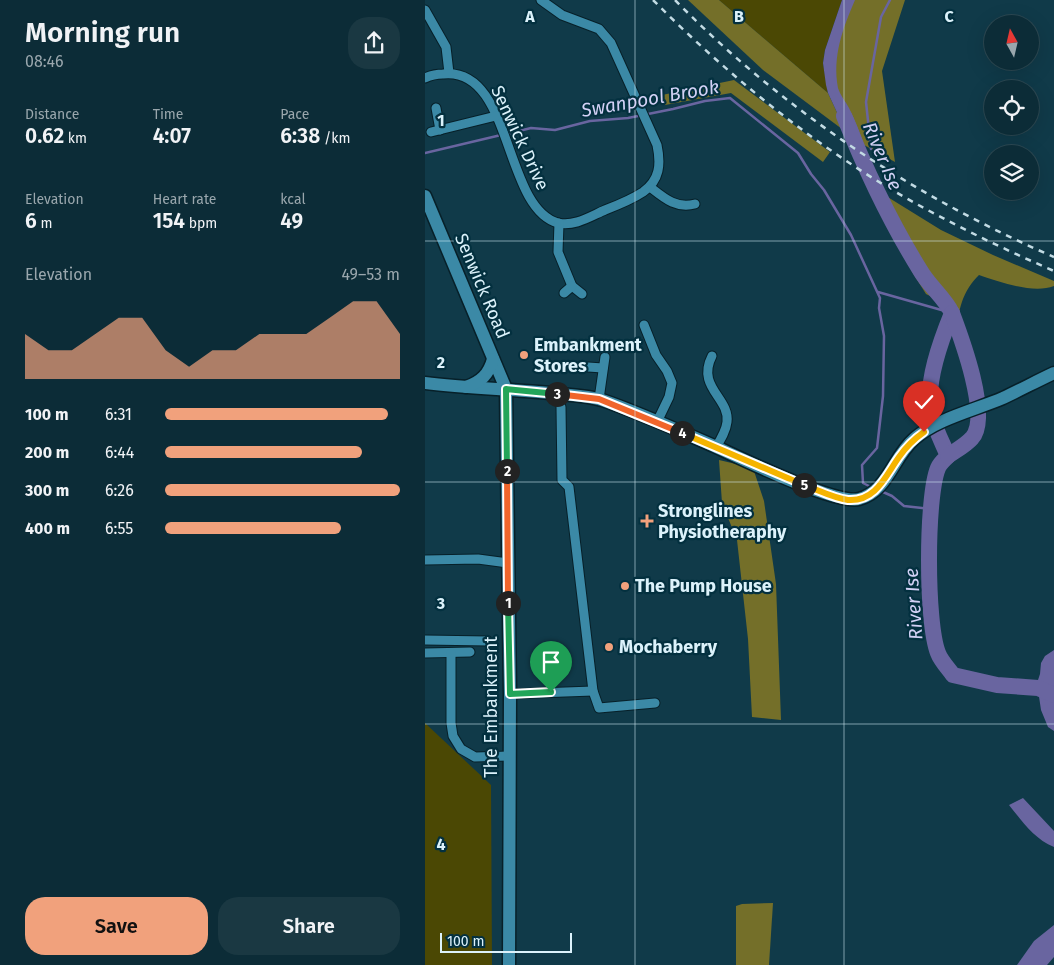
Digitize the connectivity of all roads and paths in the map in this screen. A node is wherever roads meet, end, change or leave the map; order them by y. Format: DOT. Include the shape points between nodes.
graph roads {
  1 [pos="541,0"];
  2 [pos="425,10"];
  3 [pos="449,73"];
  4 [pos="425,78"];
  5 [pos="436,108"];
  6 [pos="498,119"];
  7 [pos="650,186"];
  8 [pos="425,196"];
  9 [pos="695,204"];
  10 [pos="559,223"];
  11 [pos="572,286"];
  12 [pos="564,293"];
  13 [pos="582,294"];
  14 [pos="644,325"];
  15 [pos="712,356"];
  16 [pos="605,357"];
  17 [pos="493,359"];
  18 [pos="588,367"];
  19 [pos="603,368"];
  20 [pos="1054,373"];
  21 [pos="425,383"];
  22 [pos="464,388"];
  23 [pos="506,389"];
  24 [pos="599,399"];
  25 [pos="561,408"];
  26 [pos="657,422"];
  27 [pos="716,447"];
  28 [pos="425,560"];
  29 [pos="508,564"];
  30 [pos="425,640"];
  31 [pos="488,641"];
  32 [pos="425,652"];
  33 [pos="470,652"];
  34 [pos="451,653"];
  35 [pos="593,691"];
  36 [pos="510,694"];
  37 [pos="655,703"];
  38 [pos="509,756"];
  39 [pos="509,965"];
  1 -- 7 [label="street" via="562,16 599,29 611,43 657,145 658,173"];
  2 -- 3 [label="street" via="446,47"];
  3 -- 4 [label="street, Senwick Drive"];
  3 -- 6 [label="street, Senwick Drive" via="465,75 481,87"];
  5 -- 6 [label="street" via="435,131"];
  6 -- 10 [label="street, Senwick Drive" via="534,206"];
  7 -- 9 [label="street" via="675,204"];
  7 -- 10 [label="street" via="634,198 592,216 573,223"];
  8 -- 17 [label="main road, Senwick Road"];
  10 -- 11 [label="street" via="558,252"];
  11 -- 12 [label="street"];
  11 -- 13 [label="street"];
  14 -- 26 [label="street" via="656,356 672,383"];
  15 -- 27 [label="street" via="707,365 709,383 725,407 728,420"];
  16 -- 19 [label="street"];
  17 -- 22 [label="main road" via="490,370 477,384"];
  17 -- 23 [label="main road, Senwick Road"];
  18 -- 19 [label="street"];
  19 -- 24 [label="street"];
  20 -- 27 [label="main road" via="924,432 902,453 872,494 851,500 793,481"];
  21 -- 22 [label="main road"];
  22 -- 23 [label="main road"];
  23 -- 24 [label="main road"];
  23 -- 29 [label="main road, The Embankment"];
  24 -- 26 [label="main road"];
  25 -- 35 [label="street" via="562,480 569,487"];
  26 -- 27 [label="main road"];
  28 -- 29 [label="street" via="478,559"];
  29 -- 36 [label="main road, The Embankment"];
  30 -- 31 [label="street"];
  32 -- 34 [label="street"];
  33 -- 34 [label="street"];
  34 -- 38 [label="street" via="453,736 461,749 475,757"];
  35 -- 36 [label="street"];
  35 -- 37 [label="street" via="599,708"];
  36 -- 38 [label="main road, The Embankment"];
  38 -- 39 [label="main road, The Embankment"];
}
